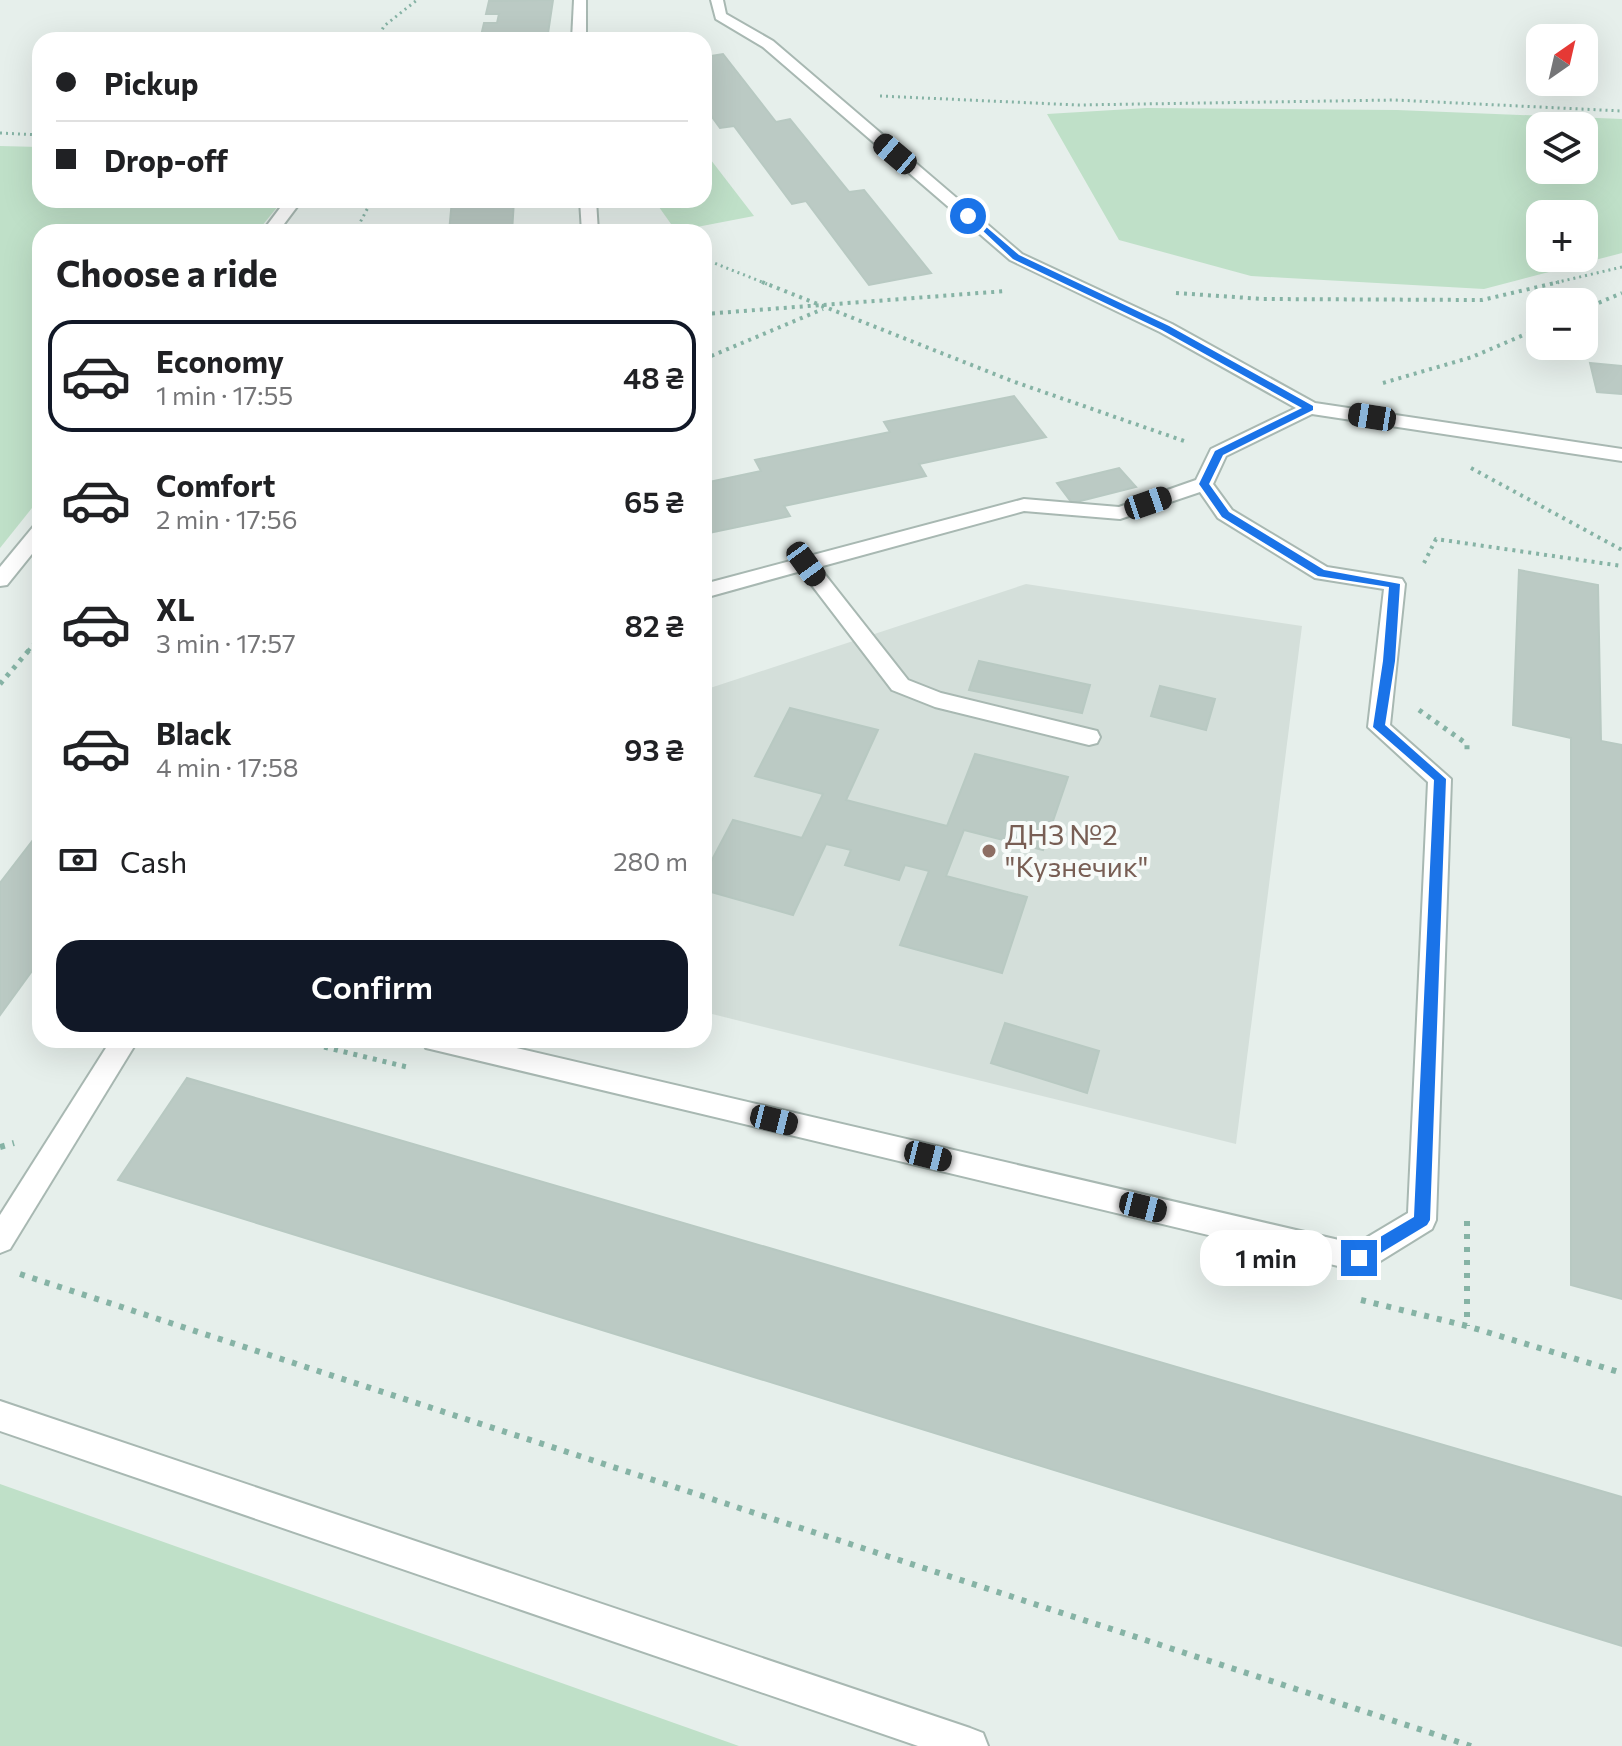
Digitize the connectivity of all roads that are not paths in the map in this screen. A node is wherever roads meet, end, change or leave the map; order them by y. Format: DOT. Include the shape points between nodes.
graph roads {
  1 [pos="580,0"];
  2 [pos="717,0"];
  3 [pos="579,32"];
  4 [pos="1310,408"];
  5 [pos="1622,455"];
  6 [pos="1204,484"];
  7 [pos="32,541"];
  8 [pos="806,564"];
  9 [pos="0,580"];
  10 [pos="712,589"];
  11 [pos="1089,737"];
  12 [pos="120,1048"];
  13 [pos="469,1048"];
  14 [pos="0,1240"];
  15 [pos="0,1416"];
  16 [pos="970,1746"];
  1 -- 3 [label="lane"];
  2 -- 4 [label="lane" via="720,16 768,44 1016,257 1166,328"];
  4 -- 5 [label="lane"];
  4 -- 6 [label="lane" via="1218,453"];
  6 -- 8 [label="lane" via="1120,513 1024,505"];
  6 -- 13 [label="lane" via="1225,514 1322,573 1395,584 1379,727 1440,779 1422,1220 1359,1258"];
  7 -- 9 [label="lane"];
  8 -- 10 [label="lane"];
  8 -- 11 [label="lane" via="900,685 935,699"];
  12 -- 14 [label="lane"];
  15 -- 16 [label="lane"];
}
